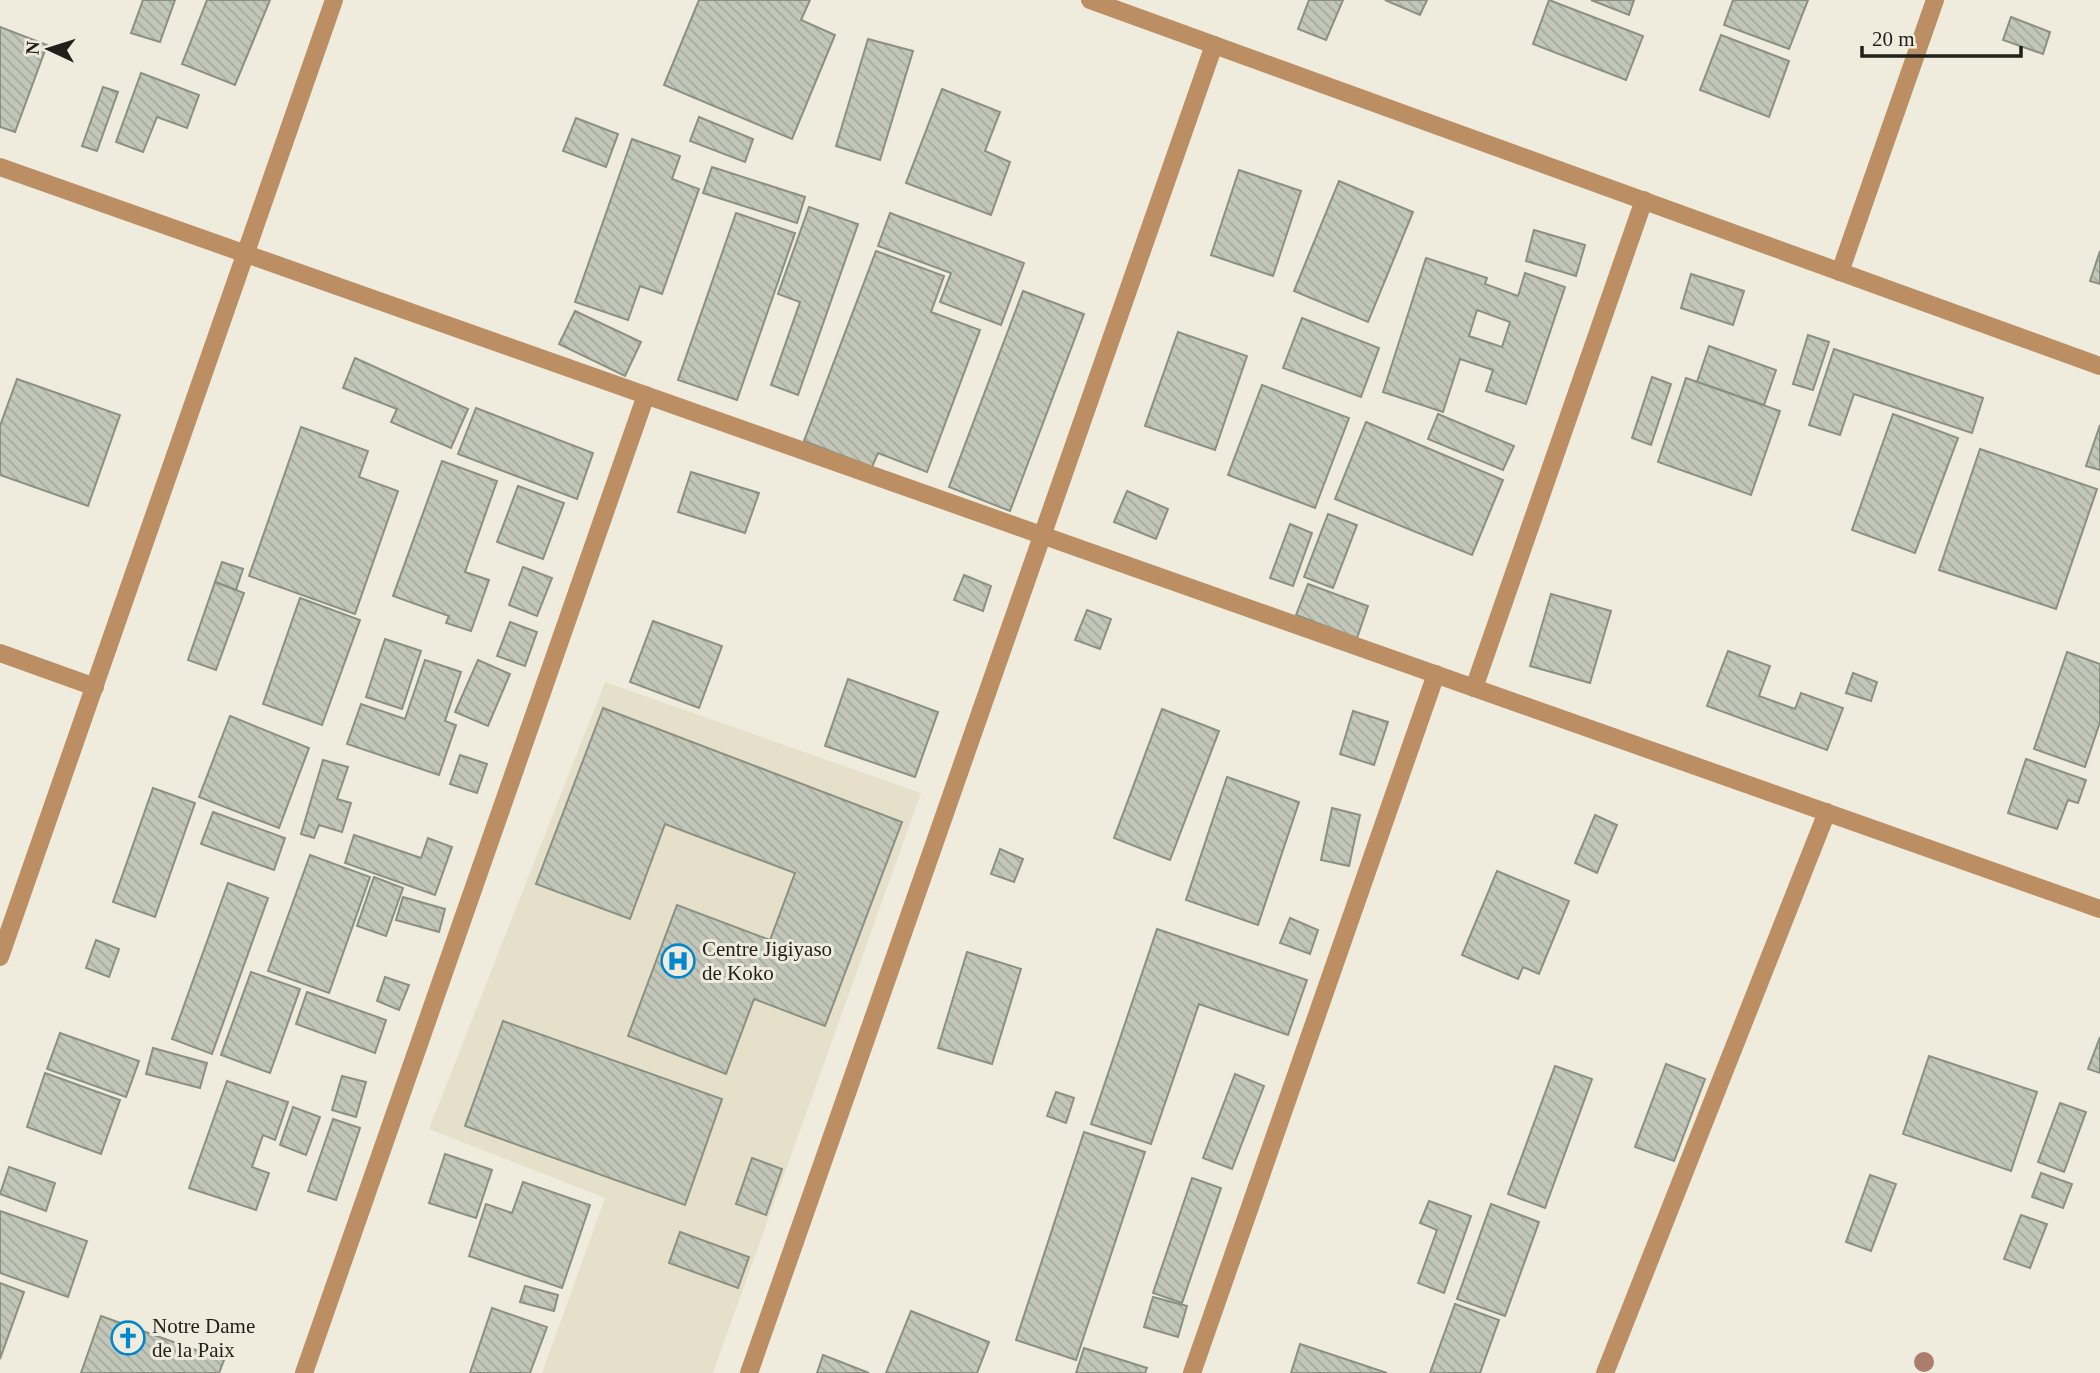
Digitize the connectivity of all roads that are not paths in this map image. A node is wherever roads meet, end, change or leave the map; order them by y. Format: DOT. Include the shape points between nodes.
graph roads {
  1 [pos="334,0"];
  2 [pos="1090,0"];
  3 [pos="1935,0"];
  4 [pos="1214,45"];
  5 [pos="0,167"];
  6 [pos="1644,200"];
  7 [pos="245,254"];
  8 [pos="1840,272"];
  9 [pos="2100,366"];
  10 [pos="646,395"];
  11 [pos="1042,535"];
  12 [pos="0,653"];
  13 [pos="1436,674"];
  14 [pos="94,687"];
  15 [pos="1474,688"];
  16 [pos="1827,812"];
  17 [pos="2100,909"];
  18 [pos="0,957"];
  19 [pos="304,1373"];
  20 [pos="749,1373"];
  21 [pos="1192,1373"];
  22 [pos="1605,1373"];
  1 -- 7 [label="street"];
  2 -- 4 [label="street"];
  3 -- 8 [label="street"];
  4 -- 6 [label="street"];
  4 -- 11 [label="street"];
  5 -- 7 [label="street"];
  6 -- 8 [label="street"];
  6 -- 15 [label="street"];
  7 -- 10 [label="street"];
  7 -- 14 [label="street"];
  8 -- 9 [label="street"];
  10 -- 11 [label="street"];
  10 -- 19 [label="street"];
  11 -- 13 [label="street"];
  11 -- 20 [label="street"];
  12 -- 14 [label="street"];
  13 -- 15 [label="street"];
  13 -- 21 [label="street"];
  14 -- 18 [label="street"];
  15 -- 16 [label="street"];
  16 -- 17 [label="street"];
  16 -- 22 [label="street"];
}
